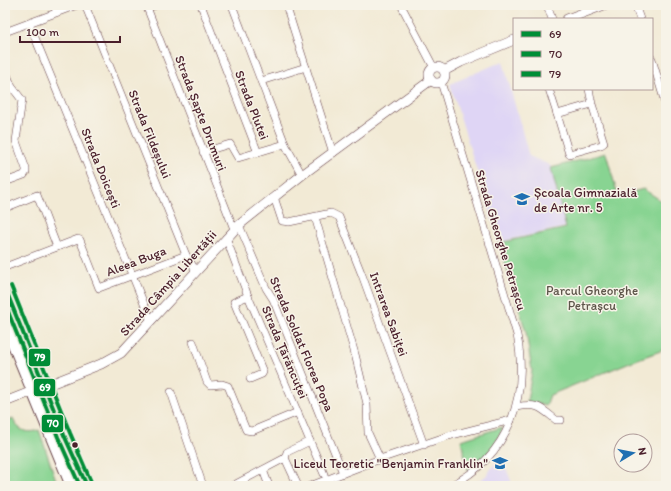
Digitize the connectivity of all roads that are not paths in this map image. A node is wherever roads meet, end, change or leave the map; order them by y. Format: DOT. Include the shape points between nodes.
graph roads {
  1 [pos="54,5"];
  2 [pos="77,5"];
  3 [pos="85,5"];
  4 [pos="156,5"];
  5 [pos="201,5"];
  6 [pos="232,5"];
  7 [pos="286,5"];
  8 [pos="401,5"];
  9 [pos="547,5"];
  10 [pos="604,5"];
  11 [pos="635,5"];
  12 [pos="147,7"];
  13 [pos="57,12"];
  14 [pos="552,18"];
  15 [pos="570,18"];
  16 [pos="640,18"];
  17 [pos="29,23"];
  18 [pos="5,32"];
  19 [pos="513,40"];
  20 [pos="653,62"];
  21 [pos="306,67"];
  22 [pos="434,68"];
  23 [pos="5,70"];
  24 [pos="444,71"];
  25 [pos="431,80"];
  26 [pos="261,81"];
  27 [pos="441,82"];
  28 [pos="549,90"];
  29 [pos="589,90"];
  30 [pos="592,104"];
  31 [pos="666,106"];
  32 [pos="557,114"];
  33 [pos="285,144"];
  34 [pos="203,152"];
  35 [pos="258,153"];
  36 [pos="333,153"];
  37 [pos="302,175"];
  38 [pos="5,182"];
  39 [pos="274,197"];
  40 [pos="5,208"];
  41 [pos="315,217"];
  42 [pos="236,227"];
  43 [pos="226,238"];
  44 [pos="56,246"];
  45 [pos="186,255"];
  46 [pos="5,267"];
  47 [pos="196,271"];
  48 [pos="132,276"];
  49 [pos="5,288"];
  50 [pos="248,296"];
  51 [pos="151,321"];
  52 [pos="5,325"];
  53 [pos="193,342"];
  54 [pos="250,379"];
  55 [pos="44,386"];
  56 [pos="31,391"];
  57 [pos="171,392"];
  58 [pos="5,402"];
  59 [pos="516,407"];
  60 [pos="298,412"];
  61 [pos="511,420"];
  62 [pos="561,420"];
  63 [pos="310,441"];
  64 [pos="424,445"];
  65 [pos="285,458"];
  66 [pos="380,460"];
  67 [pos="263,470"];
  68 [pos="343,473"];
  69 [pos="324,474"];
  70 [pos="71,486"];
  71 [pos="87,486"];
  72 [pos="202,486"];
  73 [pos="232,486"];
  74 [pos="270,486"];
  75 [pos="298,486"];
  76 [pos="310,486"];
  77 [pos="450,486"];
  1 -- 13 [label="street"];
  2 -- 13 [label="street"];
  3 -- 45 [label="street, Strada Fildeșului"];
  4 -- 12 [label="street"];
  5 -- 35 [label="street, Strada Plutei"];
  6 -- 26 [label="street"];
  7 -- 21 [label="street"];
  8 -- 22 [label="street"];
  9 -- 14 [label="street"];
  10 -- 15 [label="street"];
  11 -- 16 [label="street"];
  12 -- 34 [label="street, Strada Șapte Drumuri"];
  13 -- 17 [label="street"];
  17 -- 18 [label="street"];
  17 -- 48 [label="street, Strada Doicești"];
  19 -- 24 [label="street"];
  20 -- 31 [label="street"];
  21 -- 26 [label="street"];
  21 -- 36 [label="street"];
  22 -- 24 [label="street"];
  22 -- 25 [label="street" via="430,75"];
  23 -- 38 [label="street" via="12,87 22,100 16,141 26,166 24,175"];
  24 -- 27 [label="street" via="445,77"];
  25 -- 27 [label="street"];
  25 -- 36 [label="street, Strada Câmpia Libertății"];
  26 -- 33 [label="street"];
  27 -- 59 [label="street, Strada Gheorghe Petrașcu" via="518,335 521,373"];
  28 -- 32 [label="street"];
  29 -- 30 [label="street"];
  30 -- 32 [label="street"];
  30 -- 32 [label="street" via="604,143 601,145 569,154"];
  33 -- 35 [label="street"];
  33 -- 37 [label="street"];
  34 -- 35 [label="street, Strada Plutei" via="230,144 238,158"];
  34 -- 42 [label="street, Strada Șapte Drumuri"];
  36 -- 37 [label="street, Strada Câmpia Libertății"];
  37 -- 39 [label="street, Strada Câmpia Libertății"];
  39 -- 41 [label="street, Intrarea Sabiței" via="282,221"];
  39 -- 42 [label="street, Strada Câmpia Libertății"];
  40 -- 44 [label="street" via="37,195"];
  41 -- 64 [label="street, Intrarea Sabiței" via="331,213 339,218"];
  41 -- 66 [label="street" via="355,354 367,404 368,433"];
  42 -- 43 [label="street, Strada Câmpia Libertății"];
  42 -- 68 [label="street, Strada Soldat Florea Popa" via="273,299"];
  43 -- 47 [label="street, Strada Câmpia Libertății"];
  43 -- 50 [label="street, Strada Țărăncuței"];
  44 -- 46 [label="street, Aleea Buga"];
  44 -- 48 [label="street, Aleea Buga" via="75,239 80,240 99,288"];
  45 -- 47 [label="street, Strada Fildeșului"];
  45 -- 48 [label="street, Aleea Buga"];
  47 -- 51 [label="street, Strada Câmpia Libertății"];
  48 -- 51 [label="street, Strada Doicești"];
  49 -- 55 [label="main road"];
  50 -- 54 [label="street" via="234,303 263,373"];
  50 -- 60 [label="street, Strada Țărăncuței"];
  51 -- 55 [label="street, Strada Câmpia Libertății" via="121,353 101,364"];
  52 -- 56 [label="main road"];
  53 -- 60 [label="street" via="207,382 210,385 228,386 246,430 252,431"];
  55 -- 56 [label="street, Strada Câmpia Libertății"];
  55 -- 71 [label="main road"];
  56 -- 58 [label="street, Strada Câmpia Libertății"];
  56 -- 70 [label="main road"];
  57 -- 72 [label="street"];
  59 -- 61 [label="street, Strada Gheorghe Petrașcu"];
  59 -- 62 [label="street" via="537,407 556,420"];
  60 -- 63 [label="street, Strada Țărăncuței"];
  61 -- 64 [label="street" via="457,433"];
  61 -- 77 [label="street, Strada Gheorghe Petrașcu" via="487,459 469,476"];
  63 -- 65 [label="street" via="287,452"];
  63 -- 69 [label="street, Strada Țărăncuței"];
  64 -- 66 [label="street"];
  65 -- 67 [label="street"];
  65 -- 75 [label="street"];
  66 -- 68 [label="street"];
  67 -- 73 [label="street"];
  67 -- 74 [label="street"];
  68 -- 76 [label="street"];
}
